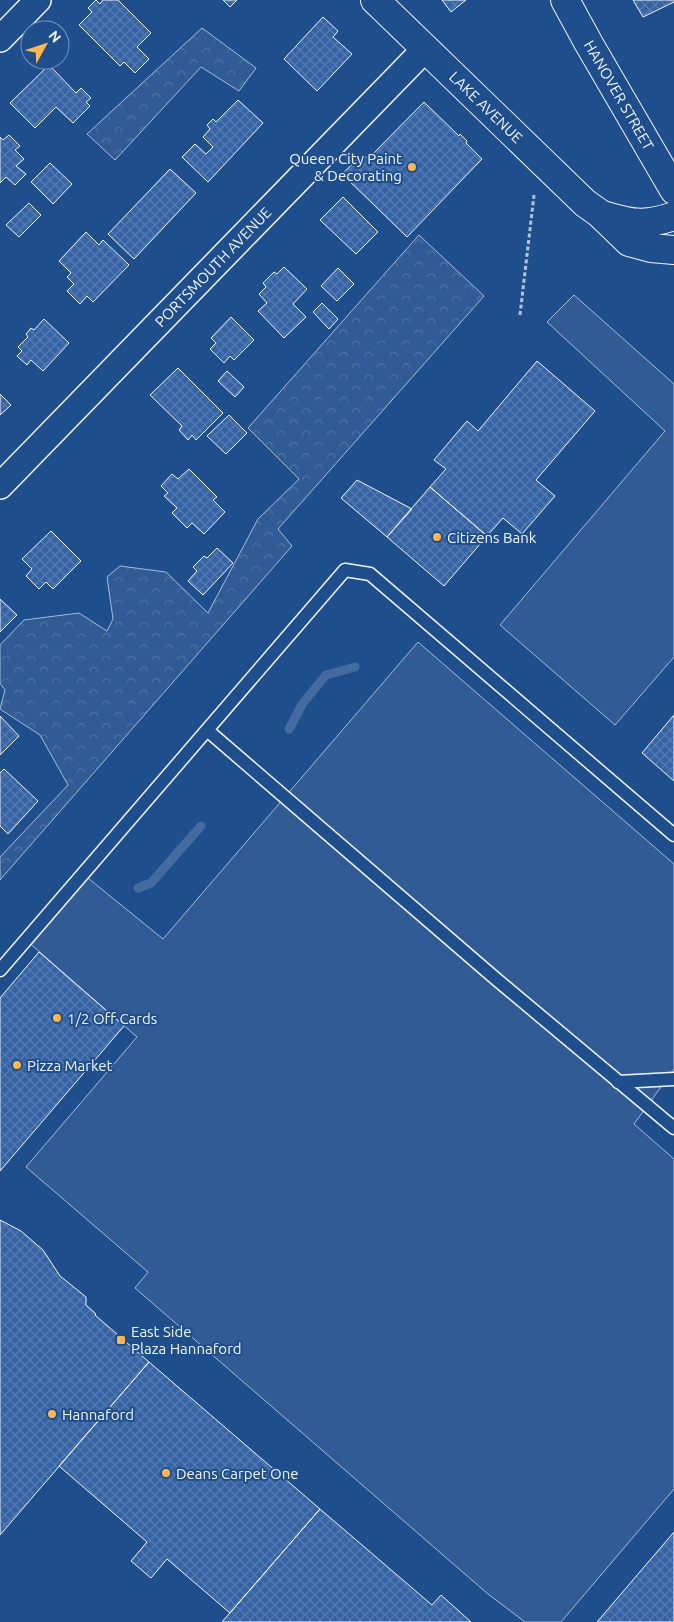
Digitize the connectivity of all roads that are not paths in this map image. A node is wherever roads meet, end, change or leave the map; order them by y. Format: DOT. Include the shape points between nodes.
graph roads {
  1 [pos="38,0"];
  2 [pos="375,0"];
  3 [pos="565,0"];
  4 [pos="0,39"];
  5 [pos="426,48"];
  6 [pos="674,190"];
  7 [pos="599,213"];
  8 [pos="674,216"];
  9 [pos="674,250"];
  10 [pos="0,486"];
  11 [pos="207,730"];
  12 [pos="674,835"];
  13 [pos="0,970"];
  14 [pos="674,1079"];
  15 [pos="618,1082"];
  16 [pos="674,1128"];
  1 -- 4 [label="street"];
  2 -- 5 [label="street, LAKE AVENUE"];
  3 -- 6 [label="street, HANOVER STREET"];
  5 -- 7 [label="street, LAKE AVENUE"];
  5 -- 10 [label="street, PORTSMOUTH AVENUE"];
  7 -- 8 [label="street, LAKE AVENUE" via="626,222 647,223"];
  7 -- 9 [label="street, LAKE AVENUE" via="629,242"];
  11 -- 12 [label="lane" via="345,570 370,574"];
  11 -- 13 [label="lane"];
  11 -- 15 [label="lane"];
  14 -- 15 [label="lane"];
  15 -- 16 [label="lane"];
}
